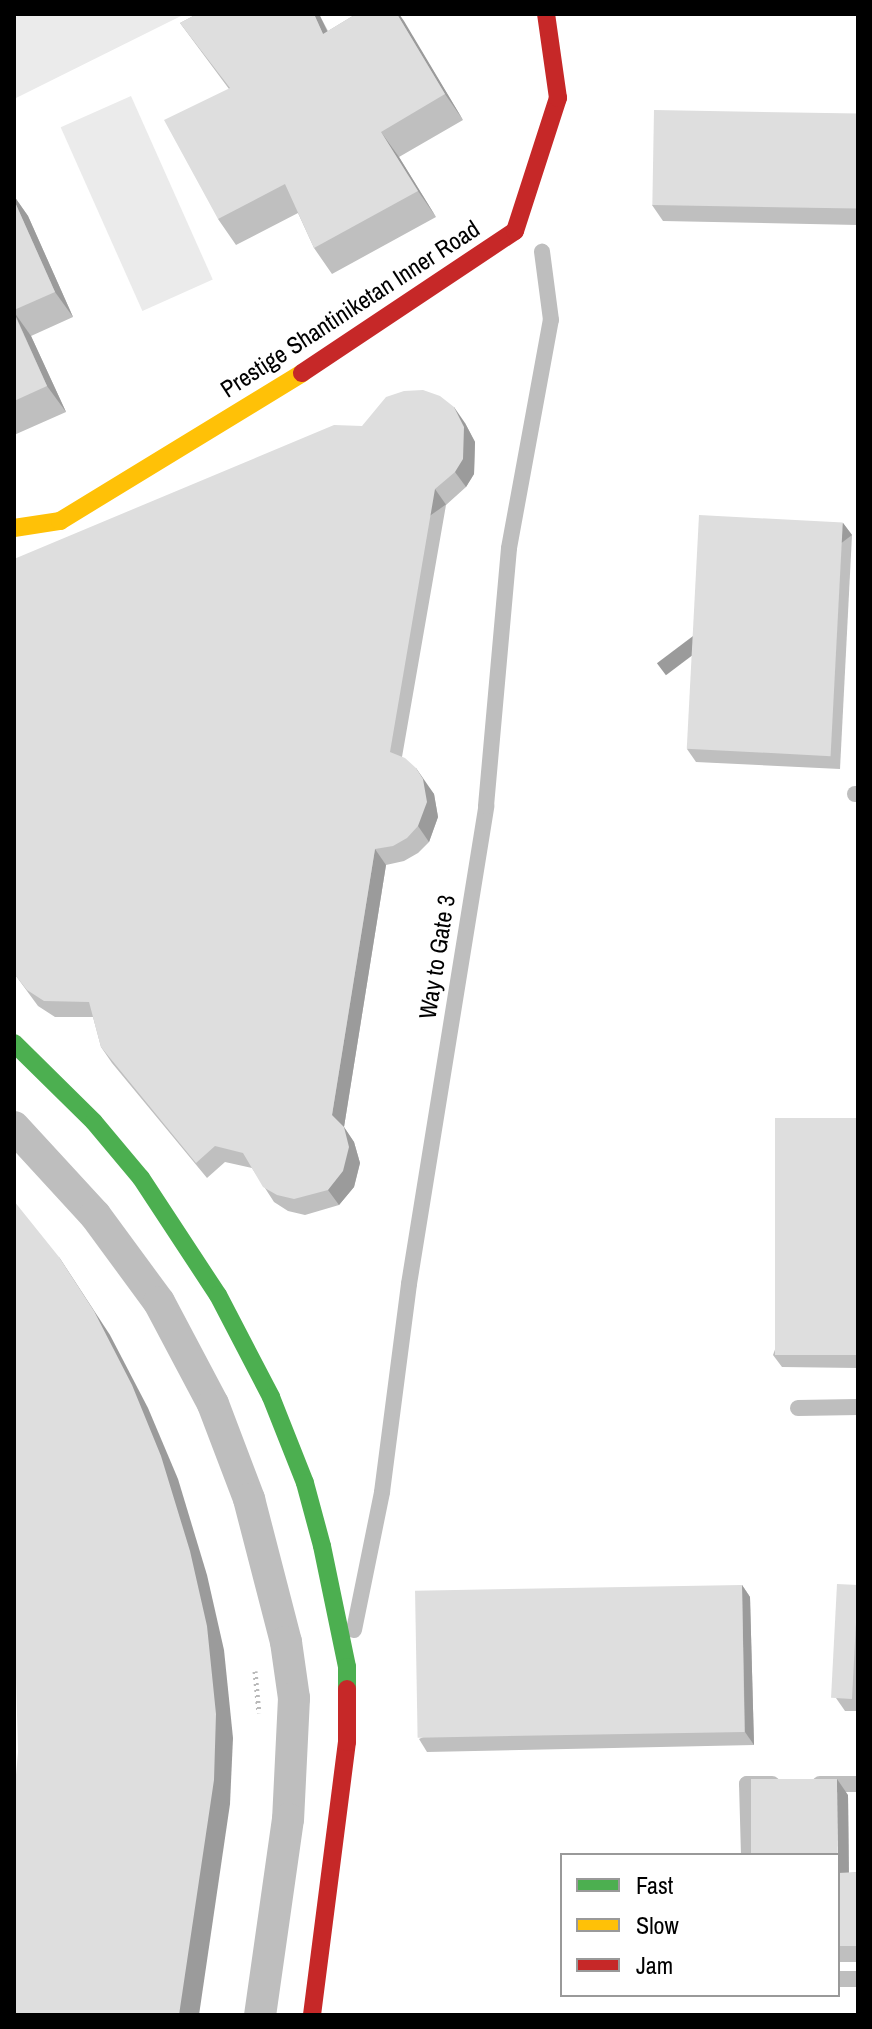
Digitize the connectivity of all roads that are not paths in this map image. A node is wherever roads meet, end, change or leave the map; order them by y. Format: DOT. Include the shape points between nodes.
graph roads {
  1 [pos="546,14"];
  2 [pos="542,252"];
  3 [pos="14,528"];
  4 [pos="14,1043"];
  5 [pos="14,1127"];
  6 [pos="858,1407"];
  7 [pos="798,1408"];
  8 [pos="347,1667"];
  9 [pos="295,1737"];
  10 [pos="347,1742"];
  11 [pos="858,1784"];
  12 [pos="749,1853"];
  13 [pos="260,2015"];
  14 [pos="312,2015"];
  1 -- 3 [label="street, Prestige Shantiniketan Inner Road" via="558,98 515,231 323,360 60,521"];
  2 -- 8 [label="lane, Way to Gate 3" via="551,320 509,548 486,806 409,1284 382,1492"];
  4 -- 8 [label="street" via="94,1122 141,1178 218,1295 271,1397 305,1483"];
  5 -- 9 [label="street" via="95,1215 159,1302 213,1404 249,1499 286,1642"];
  6 -- 7 [label="lane"];
  8 -- 10 [label="street"];
  9 -- 10 [label="street"];
  9 -- 13 [label="street"];
  10 -- 14 [label="street"];
  11 -- 12 [label="lane" via="747,1784"];
}
